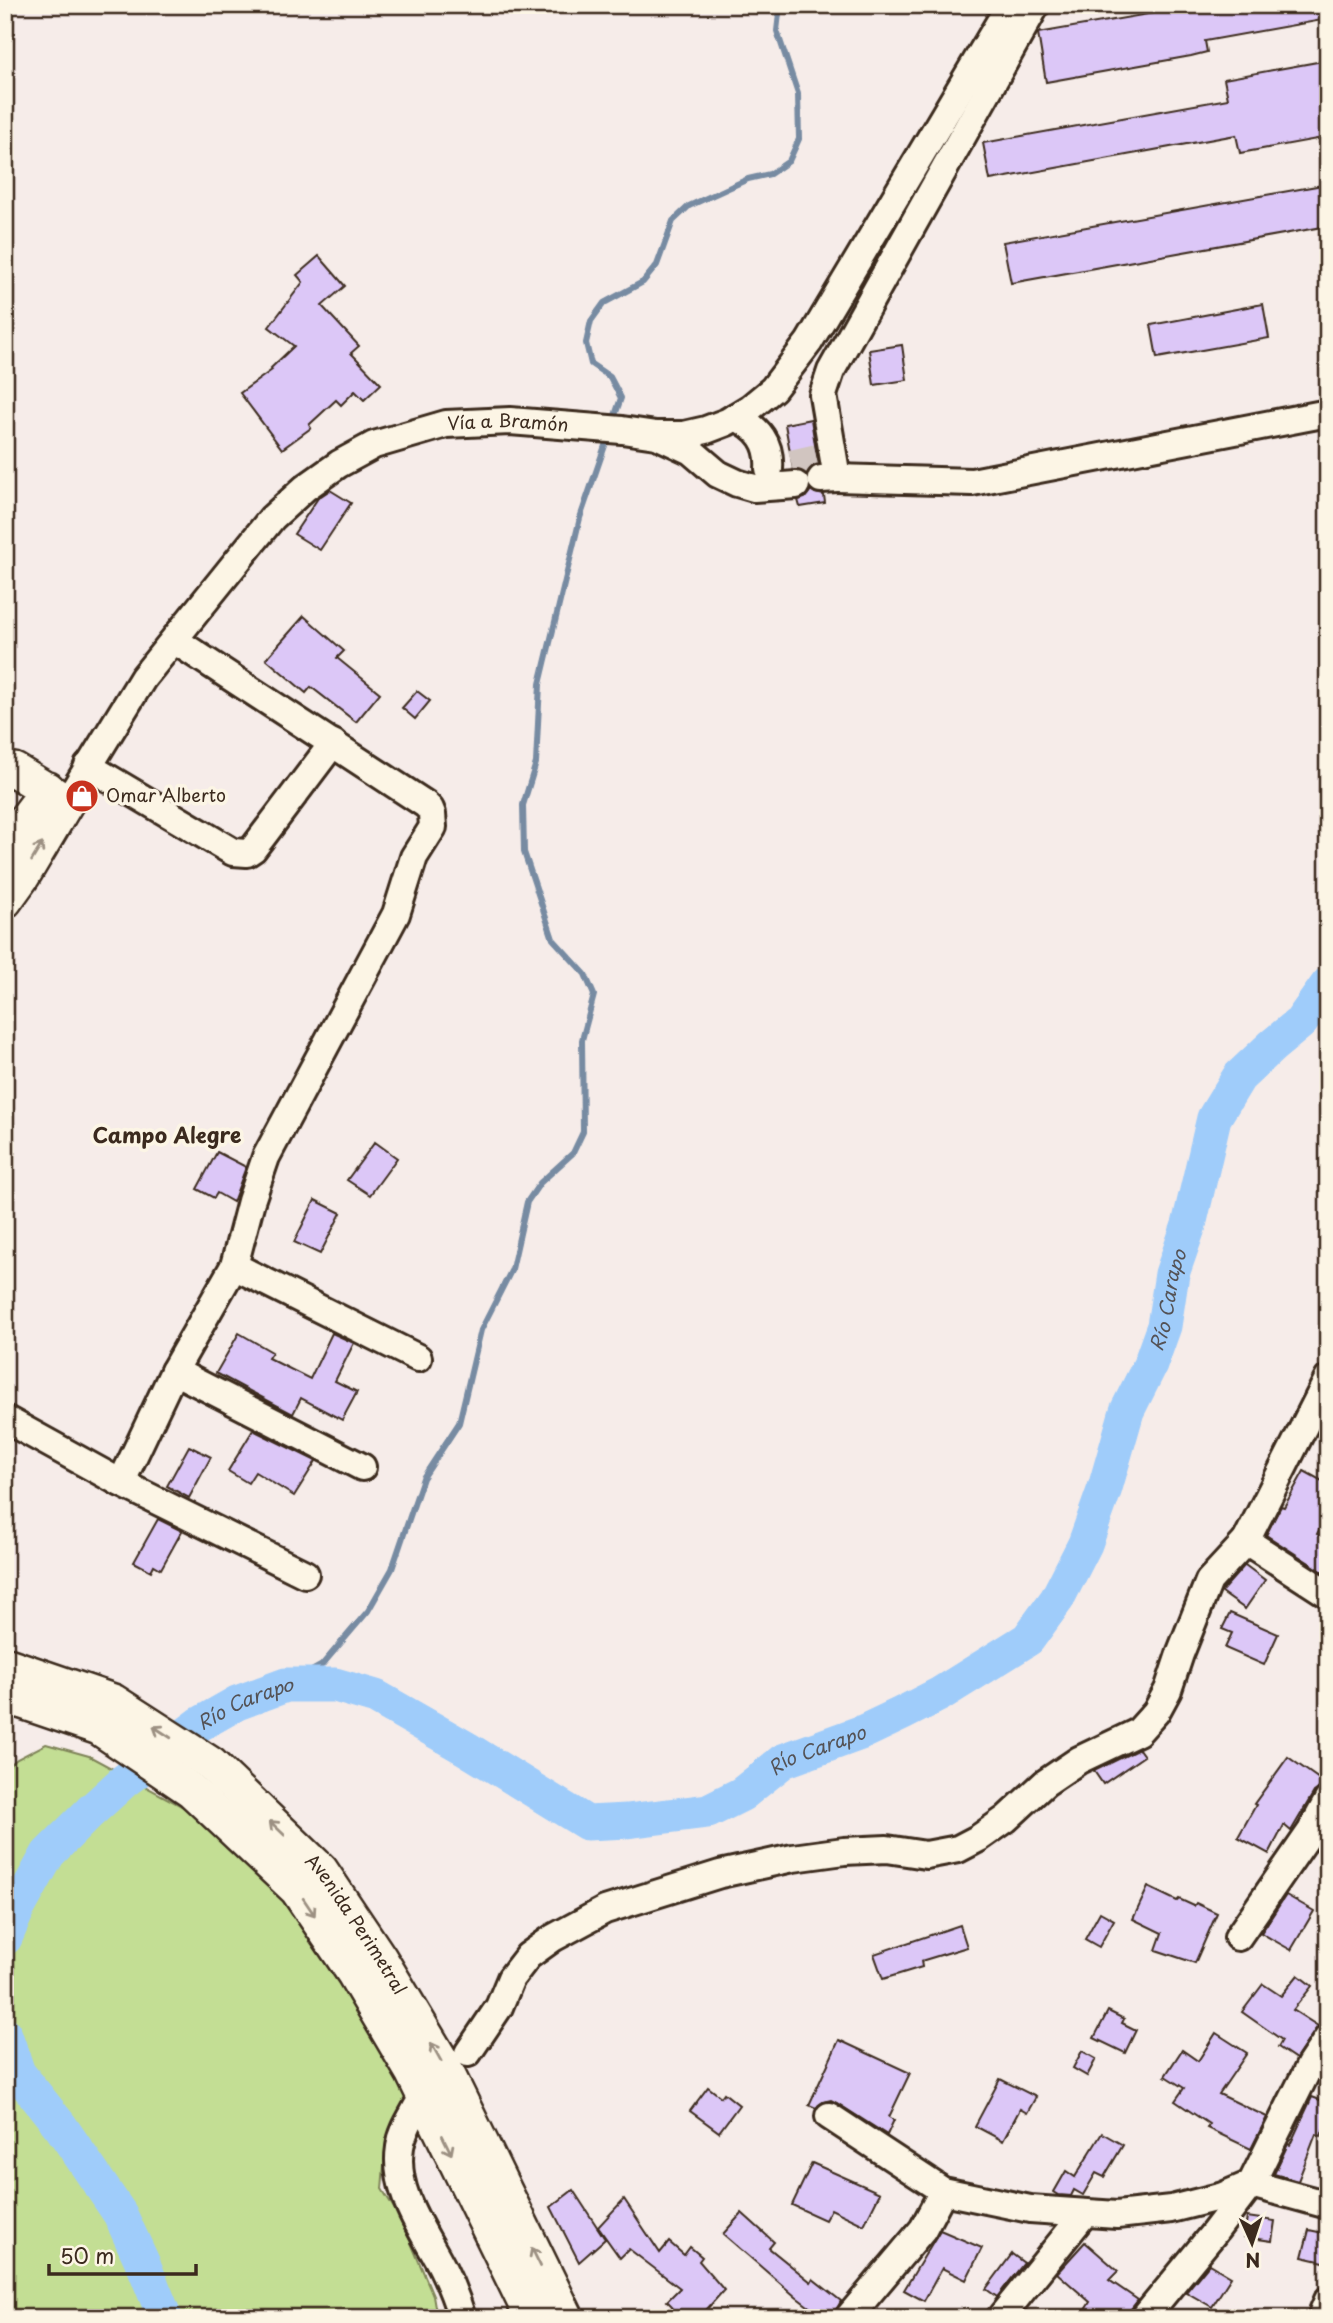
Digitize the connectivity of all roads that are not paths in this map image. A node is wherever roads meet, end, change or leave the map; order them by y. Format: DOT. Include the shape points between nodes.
graph roads {
  1 [pos="1010,5"];
  2 [pos="1036,5"];
  3 [pos="1328,413"];
  4 [pos="735,417"];
  5 [pos="656,435"];
  6 [pos="809,469"];
  7 [pos="174,640"];
  8 [pos="333,743"];
  9 [pos="89,766"];
  10 [pos="5,771"];
  11 [pos="57,795"];
  12 [pos="5,846"];
  13 [pos="5,901"];
  14 [pos="234,1266"];
  15 [pos="418,1358"];
  16 [pos="174,1371"];
  17 [pos="1328,1379"];
  18 [pos="5,1419"];
  19 [pos="362,1467"];
  20 [pos="121,1483"];
  21 [pos="1246,1541"];
  22 [pos="305,1574"];
  23 [pos="1328,1594"];
  24 [pos="5,1642"];
  25 [pos="5,1664"];
  26 [pos="5,1696"];
  27 [pos="5,1709"];
  28 [pos="106,1714"];
  29 [pos="1328,1800"];
  30 [pos="1319,1836"];
  31 [pos="1238,1937"];
  32 [pos="1328,2038"];
  33 [pos="468,2053"];
  34 [pos="1319,2067"];
  35 [pos="417,2107"];
  36 [pos="828,2116"];
  37 [pos="1251,2184"];
  38 [pos="943,2191"];
  39 [pos="1328,2205"];
  40 [pos="1084,2214"];
  41 [pos="462,2318"];
  42 [pos="532,2318"];
  43 [pos="566,2318"];
  44 [pos="848,2318"];
  45 [pos="1000,2318"];
  46 [pos="1144,2318"];
  1 -- 4 [label="street, Vía a Bramón" via="809,342 773,389"];
  2 -- 6 [label="street" via="831,371"];
  3 -- 6 [label="street" via="972,482"];
  4 -- 5 [label="street, Vía a Bramón" via="706,430"];
  4 -- 6 [label="street" via="755,428 770,458"];
  5 -- 6 [label="street" via="691,451 718,474 754,488 770,489"];
  5 -- 7 [label="street, Vía a Bramón" via="510,421 446,424 374,445 316,480 272,518"];
  7 -- 8 [label="street"];
  7 -- 9 [label="street, Vía a Bramón" via="143,678"];
  8 -- 9 [label="street" via="253,849 242,853 233,852"];
  8 -- 14 [label="street" via="425,804 433,828 414,857 396,914 267,1157"];
  9 -- 11 [label="street, Vía a Bramón"];
  10 -- 11 [label="main road" via="14,769"];
  11 -- 12 [label="main road, Vía a Bramón"];
  13 -- 11 [label="main road, Vía a Bramón, one-way" via="23,876"];
  14 -- 15 [label="street"];
  14 -- 16 [label="street"];
  16 -- 19 [label="street"];
  16 -- 20 [label="street"];
  17 -- 21 [label="street"];
  18 -- 20 [label="street"];
  20 -- 22 [label="street"];
  21 -- 23 [label="street"];
  21 -- 33 [label="street" via="1209,1581 1156,1712 1138,1732 1079,1760 1045,1783 979,1838 958,1849 926,1855 887,1849 793,1858 720,1874 605,1910 528,1956"];
  24 -- 28 [label="main road" via="72,1668"];
  25 -- 28 [label="main road, Avenida Perimetral"];
  26 -- 28 [label="main road, Avenida Perimetral"];
  27 -- 28 [label="main road"];
  28 -- 42 [label="main road, Avenida Perimetral, one-way" via="298,1890 412,2072"];
  43 -- 28 [label="main road, Avenida Perimetral, one-way" via="440,2058 321,1870 211,1764"];
  29 -- 30 [label="street"];
  30 -- 31 [label="street"];
  32 -- 34 [label="street"];
  34 -- 37 [label="street"];
  35 -- 41 [label="street" via="400,2148 400,2176 408,2204 442,2267"];
  36 -- 38 [label="street"];
  37 -- 39 [label="street"];
  37 -- 40 [label="street" via="1171,2209"];
  37 -- 46 [label="street"];
  38 -- 40 [label="street" via="1030,2209"];
  38 -- 44 [label="street" via="923,2229"];
  40 -- 45 [label="street"];
}
